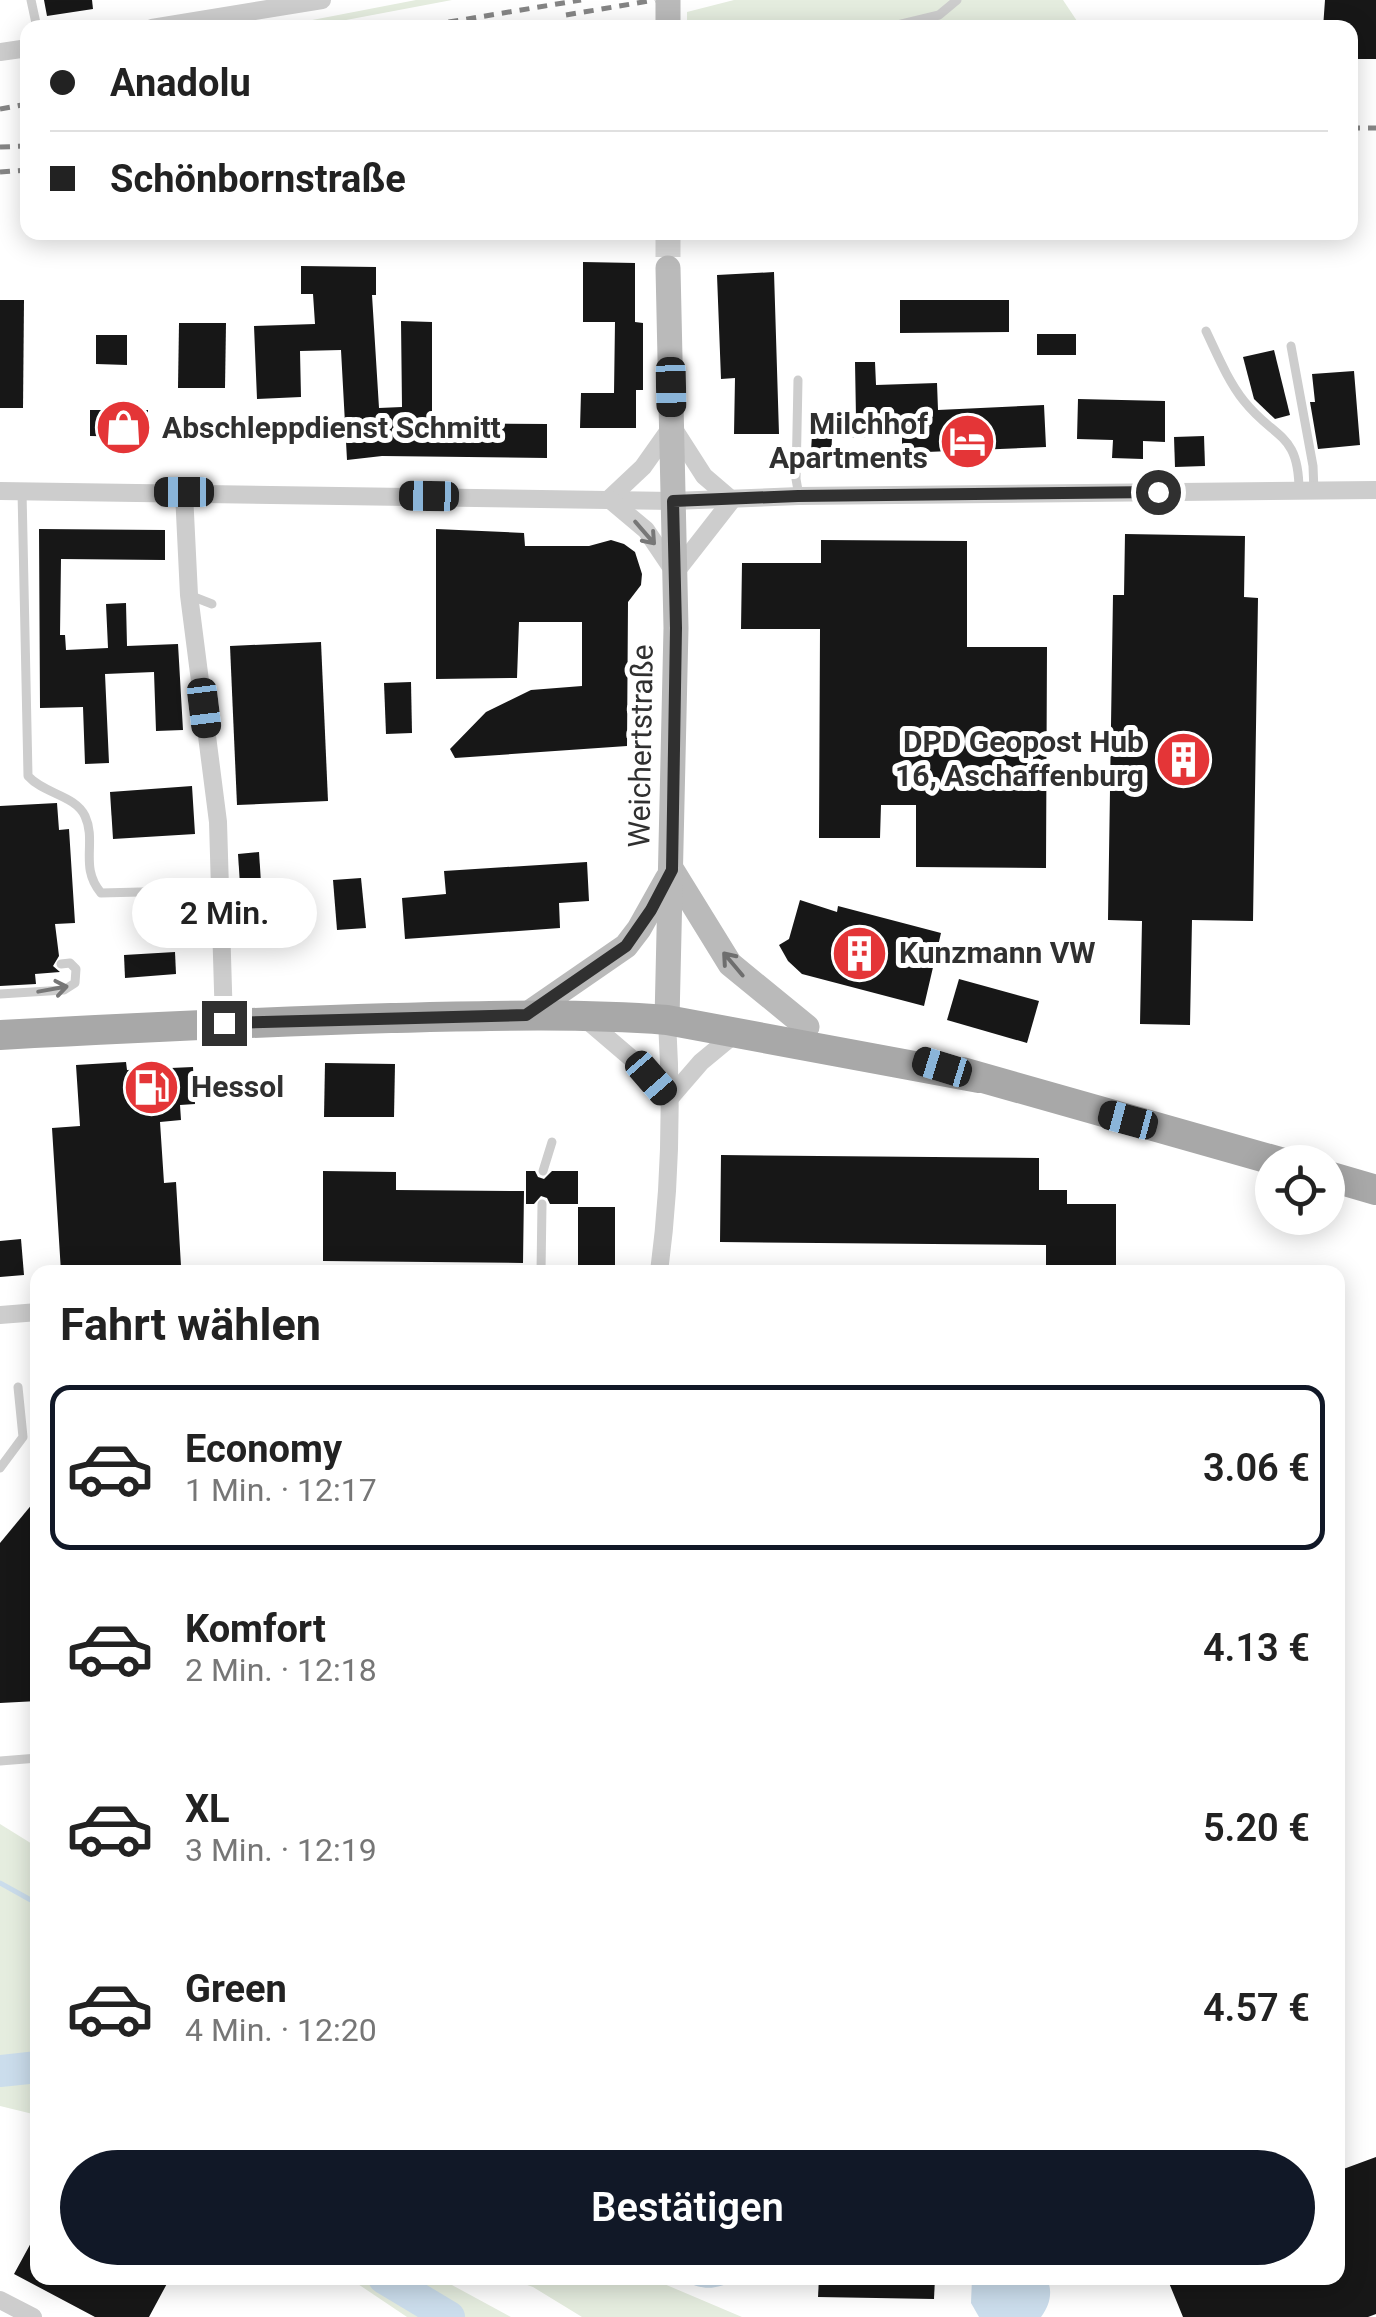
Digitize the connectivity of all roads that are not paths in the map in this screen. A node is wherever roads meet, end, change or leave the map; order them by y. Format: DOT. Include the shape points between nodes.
graph roads {
  1 [pos="322,0"];
  2 [pos="957,0"];
  3 [pos="255,6"];
  4 [pos="189,20"];
  5 [pos="921,20"];
  6 [pos="668,268"];
  7 [pos="1206,331"];
  8 [pos="1292,346"];
  9 [pos="798,380"];
  10 [pos="672,426"];
  11 [pos="0,490"];
  12 [pos="1376,490"];
  13 [pos="22,491"];
  14 [pos="184,492"];
  15 [pos="1306,492"];
  16 [pos="798,496"];
  17 [pos="609,500"];
  18 [pos="732,500"];
  19 [pos="673,501"];
  20 [pos="674,573"];
  21 [pos="189,595"];
  22 [pos="212,604"];
  23 [pos="672,870"];
  24 [pos="219,890"];
  25 [pos="61,964"];
  26 [pos="0,994"];
  27 [pos="526,1015"];
  28 [pos="580,1016"];
  29 [pos="667,1020"];
  30 [pos="224,1023"];
  31 [pos="807,1027"];
  32 [pos="736,1032"];
  33 [pos="0,1035"];
  34 [pos="980,1078"];
  35 [pos="669,1099"];
  36 [pos="552,1142"];
  37 [pos="1255,1155"];
  38 [pos="543,1171"];
  39 [pos="542,1204"];
  40 [pos="541,1265"];
  41 [pos="660,1265"];
  42 [pos="30,1313"];
  43 [pos="0,1315"];
  44 [pos="18,1387"];
  45 [pos="0,1468"];
  46 [pos="30,1759"];
  47 [pos="0,1761"];
  48 [pos="0,2300"];
  49 [pos="33,2317"];
  1 -- 3 [label="street"];
  2 -- 5 [label="lane" via="939,16"];
  3 -- 4 [label="street"];
  6 -- 10 [label="main road, Weichertstraße"];
  7 -- 15 [label="lane" via="1244,402 1282,434 1299,462"];
  8 -- 15 [label="lane"];
  9 -- 16 [label="lane"];
  10 -- 17 [label="street" via="644,467"];
  10 -- 18 [label="street" via="704,476"];
  10 -- 19 [label="main road, Weichertstraße"];
  11 -- 13 [label="street"];
  12 -- 15 [label="street"];
  13 -- 14 [label="street"];
  13 -- 24 [label="lane" via="28,776 76,803 87,819 91,881 101,893"];
  14 -- 17 [label="street"];
  14 -- 21 [label="street"];
  15 -- 16 [label="street"];
  16 -- 18 [label="street"];
  17 -- 19 [label="street"];
  17 -- 20 [label="street, one-way" via="646,530"];
  18 -- 19 [label="street"];
  18 -- 20 [label="street"];
  19 -- 20 [label="main road, Weichertstraße"];
  20 -- 23 [label="main road, Weichertstraße"];
  21 -- 22 [label="lane"];
  21 -- 24 [label="street" via="218,822"];
  23 -- 27 [label="main road" via="626,946"];
  23 -- 29 [label="main road, Weichertstraße"];
  31 -- 23 [label="main road, one-way" via="730,964"];
  24 -- 30 [label="street"];
  26 -- 25 [label="lane, one-way" via="64,990 74,983 76,969"];
  27 -- 28 [label="main road"];
  27 -- 30 [label="main road"];
  28 -- 29 [label="main road"];
  28 -- 35 [label="street"];
  29 -- 31 [label="main road" via="714,1012"];
  29 -- 32 [label="main road"];
  29 -- 35 [label="street, Weichertstraße"];
  30 -- 33 [label="main road"];
  31 -- 34 [label="main road"];
  32 -- 34 [label="main road"];
  32 -- 35 [label="street"];
  34 -- 37 [label="main road"];
  35 -- 41 [label="street, Weichertstraße"];
  36 -- 38 [label="lane"];
  39 -- 40 [label="lane"];
  42 -- 43 [label="street"];
  44 -- 45 [label="lane" via="23,1437"];
  46 -- 47 [label="lane"];
  48 -- 49 [label="street"];
}
